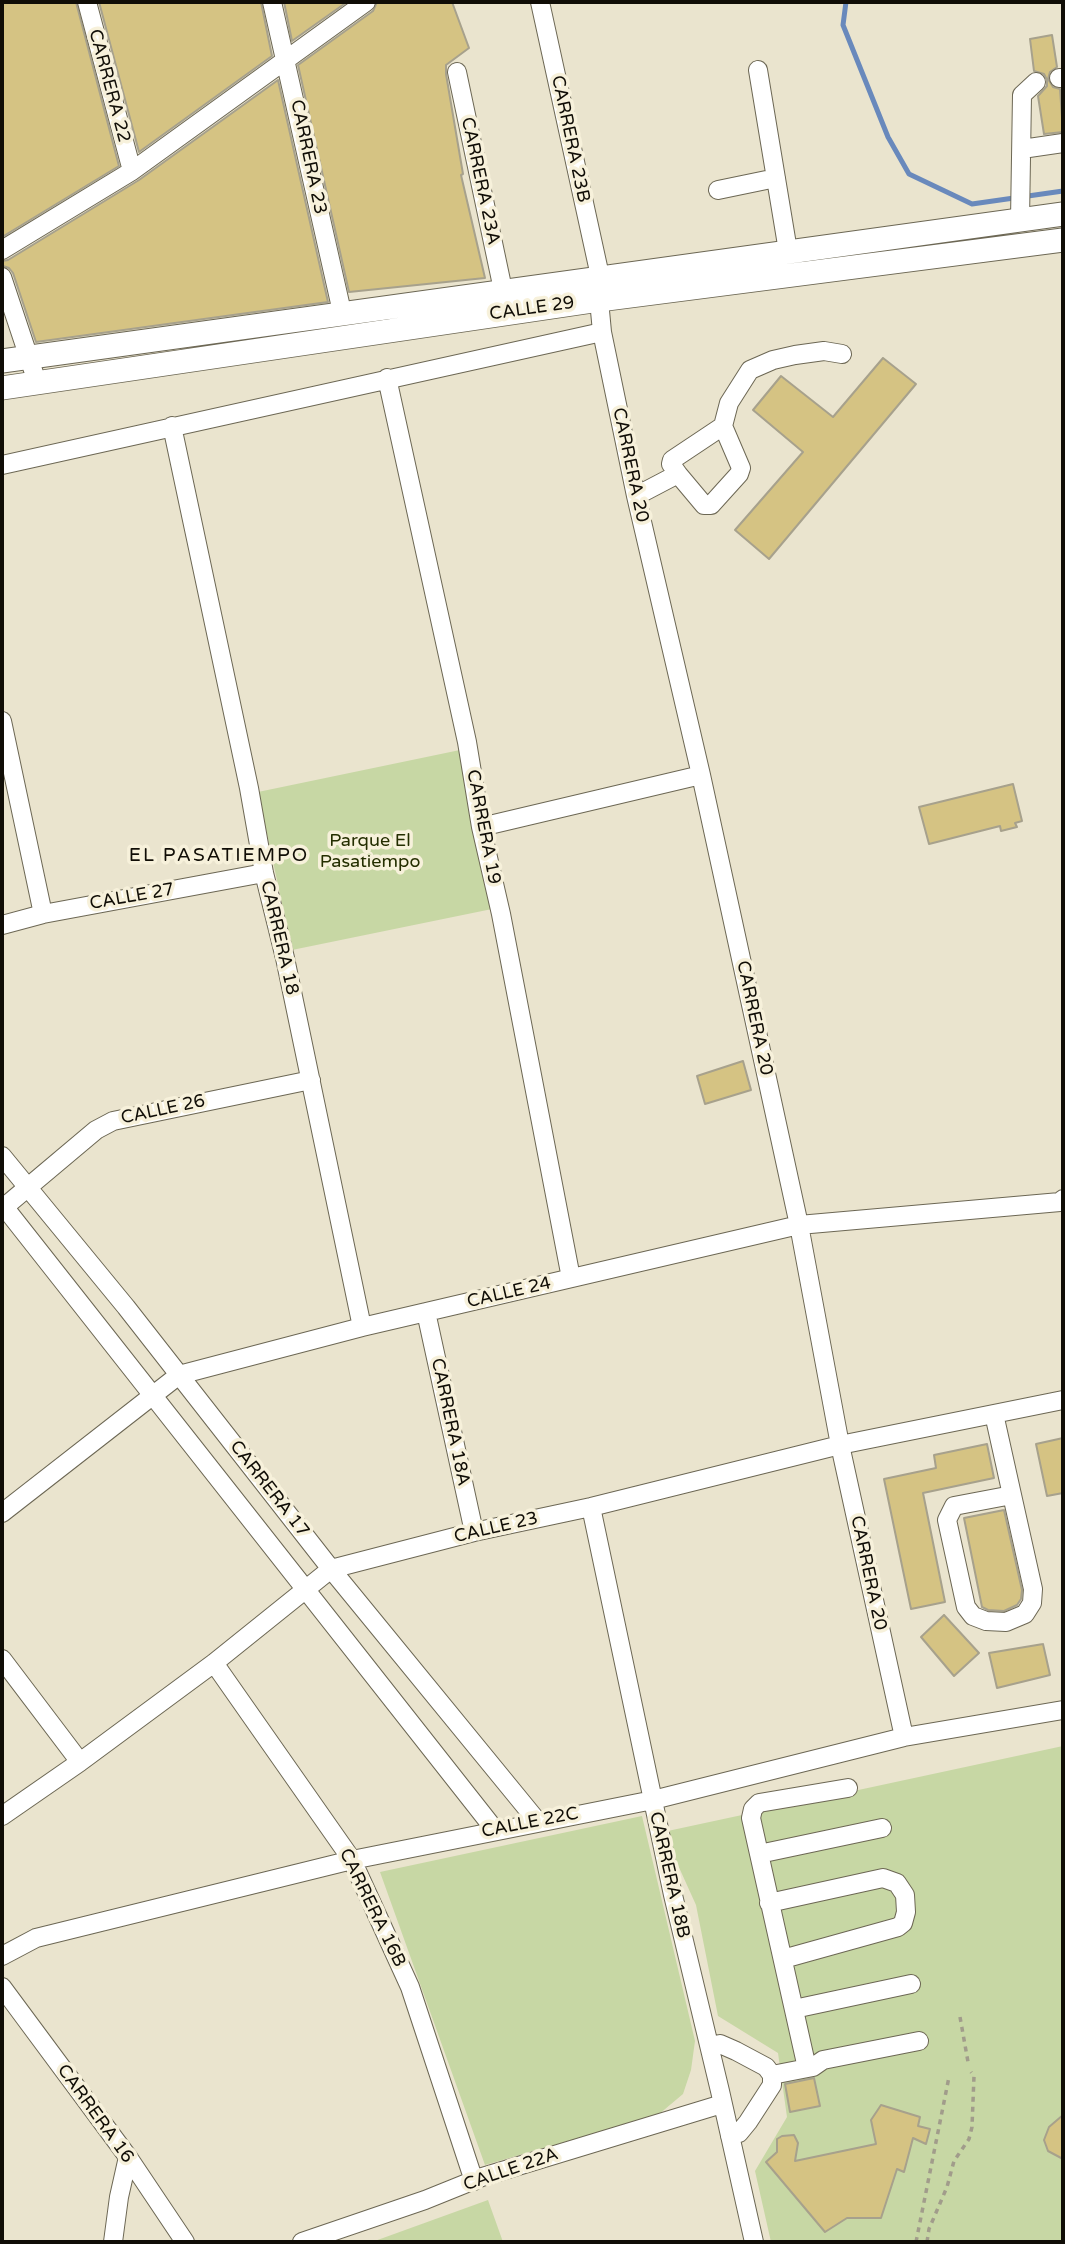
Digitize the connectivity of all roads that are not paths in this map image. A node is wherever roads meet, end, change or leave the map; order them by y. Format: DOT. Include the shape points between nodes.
graph roads {
  1 [pos="87,2"];
  2 [pos="272,2"];
  3 [pos="366,2"];
  4 [pos="540,2"];
  5 [pos="286,59"];
  6 [pos="758,70"];
  7 [pos="457,72"];
  8 [pos="1036,82"];
  9 [pos="1063,143"];
  10 [pos="1022,149"];
  11 [pos="132,171"];
  12 [pos="776,178"];
  13 [pos="718,190"];
  14 [pos="1063,214"];
  15 [pos="1020,220"];
  16 [pos="1063,240"];
  17 [pos="2,250"];
  18 [pos="788,251"];
  19 [pos="2,276"];
  20 [pos="600,276"];
  21 [pos="503,290"];
  22 [pos="599,300"];
  23 [pos="342,312"];
  24 [pos="603,332"];
  25 [pos="842,354"];
  26 [pos="27,355"];
  27 [pos="2,361"];
  28 [pos="387,378"];
  29 [pos="37,382"];
  30 [pos="2,388"];
  31 [pos="172,426"];
  32 [pos="723,426"];
  33 [pos="2,465"];
  34 [pos="678,474"];
  35 [pos="636,496"];
  36 [pos="2,721"];
  37 [pos="701,775"];
  38 [pos="481,827"];
  39 [pos="264,873"];
  40 [pos="43,914"];
  41 [pos="2,925"];
  42 [pos="311,1080"];
  43 [pos="2,1156"];
  44 [pos="28,1189"];
  45 [pos="1062,1201"];
  46 [pos="3,1207"];
  47 [pos="1063,1221"];
  48 [pos="799,1225"];
  49 [pos="571,1278"];
  50 [pos="426,1312"];
  51 [pos="362,1327"];
  52 [pos="179,1375"];
  53 [pos="152,1394"];
  54 [pos="1063,1400"];
  55 [pos="994,1414"];
  56 [pos="840,1445"];
  57 [pos="1012,1496"];
  58 [pos="591,1507"];
  59 [pos="2,1513"];
  60 [pos="474,1532"];
  61 [pos="331,1569"];
  62 [pos="304,1589"];
  63 [pos="2,1658"];
  64 [pos="214,1663"];
  65 [pos="1063,1710"];
  66 [pos="904,1737"];
  67 [pos="80,1762"];
  68 [pos="848,1788"];
  69 [pos="653,1800"];
  70 [pos="2,1816"];
  71 [pos="538,1822"];
  72 [pos="882,1828"];
  73 [pos="495,1830"];
  74 [pos="758,1854"];
  75 [pos="352,1860"];
  76 [pos="769,1903"];
  77 [pos="2,1955"];
  78 [pos="783,1959"];
  79 [pos="911,1984"];
  80 [pos="2,1987"];
  81 [pos="794,2009"];
  82 [pos="919,2041"];
  83 [pos="710,2046"];
  84 [pos="807,2068"];
  85 [pos="772,2076"];
  86 [pos="722,2104"];
  87 [pos="730,2136"];
  88 [pos="128,2157"];
  89 [pos="474,2181"];
  90 [pos="113,2242"];
  91 [pos="185,2242"];
  92 [pos="302,2242"];
  93 [pos="754,2242"];
  1 -- 11 [label="street, CARRERA 22"];
  2 -- 5 [label="street, CARRERA 23"];
  3 -- 5 [label="street"];
  4 -- 20 [label="street, CARRERA 23B"];
  5 -- 11 [label="street"];
  5 -- 23 [label="street, CARRERA 23"];
  6 -- 12 [label="street"];
  7 -- 21 [label="street, CARRERA 23A"];
  8 -- 10 [label="street" via="1022,95"];
  9 -- 10 [label="street"];
  10 -- 15 [label="street"];
  11 -- 17 [label="street"];
  12 -- 13 [label="street"];
  12 -- 18 [label="street"];
  14 -- 15 [label="main road, CALLE 29"];
  15 -- 18 [label="main road, CALLE 29"];
  16 -- 22 [label="main road, CALLE 29"];
  18 -- 20 [label="main road, CALLE 29"];
  19 -- 26 [label="street"];
  20 -- 21 [label="main road, CALLE 29"];
  21 -- 23 [label="main road, CALLE 29"];
  22 -- 24 [label="street, CARRERA 20"];
  22 -- 29 [label="main road, CALLE 29"];
  23 -- 26 [label="main road, CALLE 29"];
  24 -- 28 [label="street"];
  24 -- 35 [label="street, CARRERA 20"];
  25 -- 32 [label="street" via="795,355 750,370 729,403"];
  26 -- 27 [label="main road, CALLE 29"];
  26 -- 29 [label="street"];
  28 -- 31 [label="street"];
  28 -- 38 [label="street, CARRERA 19" via="467,742"];
  29 -- 30 [label="main road, CALLE 29"];
  31 -- 33 [label="street"];
  31 -- 39 [label="street, CARRERA 18"];
  32 -- 34 [label="street" via="672,460"];
  32 -- 34 [label="street" via="741,468 711,505 704,505"];
  34 -- 35 [label="street"];
  35 -- 37 [label="street, CARRERA 20"];
  36 -- 40 [label="street"];
  37 -- 38 [label="street"];
  37 -- 48 [label="street, CARRERA 20"];
  38 -- 49 [label="street, CARRERA 19"];
  39 -- 40 [label="street, CALLE 27"];
  39 -- 42 [label="street, CARRERA 18"];
  40 -- 41 [label="street, CALLE 27"];
  42 -- 44 [label="street, CALLE 26" via="113,1121 96,1130"];
  42 -- 51 [label="street, CARRERA 18"];
  43 -- 44 [label="street, CARRERA 17"];
  44 -- 46 [label="street, CALLE 26"];
  44 -- 52 [label="street, CARRERA 17"];
  45 -- 47 [label="street"];
  45 -- 48 [label="street, CALLE 24"];
  46 -- 53 [label="street, CARRERA 17"];
  48 -- 49 [label="street, CALLE 24"];
  48 -- 56 [label="street, CARRERA 20"];
  49 -- 50 [label="street, CALLE 24"];
  50 -- 51 [label="street, CALLE 24"];
  50 -- 60 [label="street, CARRERA 18A"];
  51 -- 52 [label="street, CALLE 24"];
  52 -- 53 [label="street, CALLE 24"];
  52 -- 61 [label="street, CARRERA 17"];
  53 -- 59 [label="street, CALLE 24"];
  53 -- 62 [label="street, CARRERA 17"];
  54 -- 55 [label="street, CALLE 23"];
  55 -- 56 [label="street, CALLE 23"];
  55 -- 57 [label="street"];
  56 -- 58 [label="street, CALLE 23"];
  56 -- 66 [label="street, CARRERA 20"];
  57 -- 57 [label="street" via="1033,1589 1032,1603 1025,1614 1006,1622 986,1621 966,1608 947,1520 954,1506"];
  58 -- 60 [label="street, CALLE 23"];
  58 -- 69 [label="street, CARRERA 18B"];
  60 -- 61 [label="street, CALLE 23"];
  61 -- 62 [label="street, CALLE 23"];
  61 -- 71 [label="street, CARRERA 17"];
  62 -- 64 [label="street, CALLE 23"];
  62 -- 73 [label="street, CARRERA 17"];
  63 -- 67 [label="street"];
  64 -- 67 [label="street, CALLE 23"];
  64 -- 75 [label="street, CARRERA 16B"];
  65 -- 66 [label="street, CALLE 22C"];
  66 -- 69 [label="street, CALLE 22C"];
  67 -- 70 [label="street, CALLE 23"];
  68 -- 74 [label="street" via="759,1803 751,1818"];
  69 -- 71 [label="street, CALLE 22C"];
  69 -- 83 [label="street, CARRERA 18B"];
  71 -- 73 [label="street, CALLE 22C"];
  72 -- 74 [label="street"];
  73 -- 75 [label="street, CALLE 22C"];
  74 -- 76 [label="street"];
  75 -- 77 [label="street, CALLE 22C" via="36,1938"];
  75 -- 89 [label="street, CARRERA 16B" via="410,1987"];
  76 -- 78 [label="street"];
  76 -- 78 [label="street" via="883,1878 897,1883 905,1895 906,1912 898,1927"];
  78 -- 81 [label="street"];
  79 -- 81 [label="street"];
  80 -- 88 [label="street, CARRERA 16"];
  81 -- 84 [label="street"];
  82 -- 84 [label="street" via="823,2060"];
  83 -- 85 [label="street" via="720,2044 736,2051 766,2067"];
  83 -- 86 [label="street, CARRERA 18B"];
  84 -- 85 [label="street"];
  85 -- 87 [label="street" via="772,2085 748,2122"];
  86 -- 87 [label="street, CARRERA 18B"];
  86 -- 89 [label="street, CALLE 22A"];
  87 -- 93 [label="street, CARRERA 18B"];
  88 -- 90 [label="street"];
  88 -- 91 [label="street, CARRERA 16"];
  89 -- 92 [label="street, CALLE 22A"];
}
